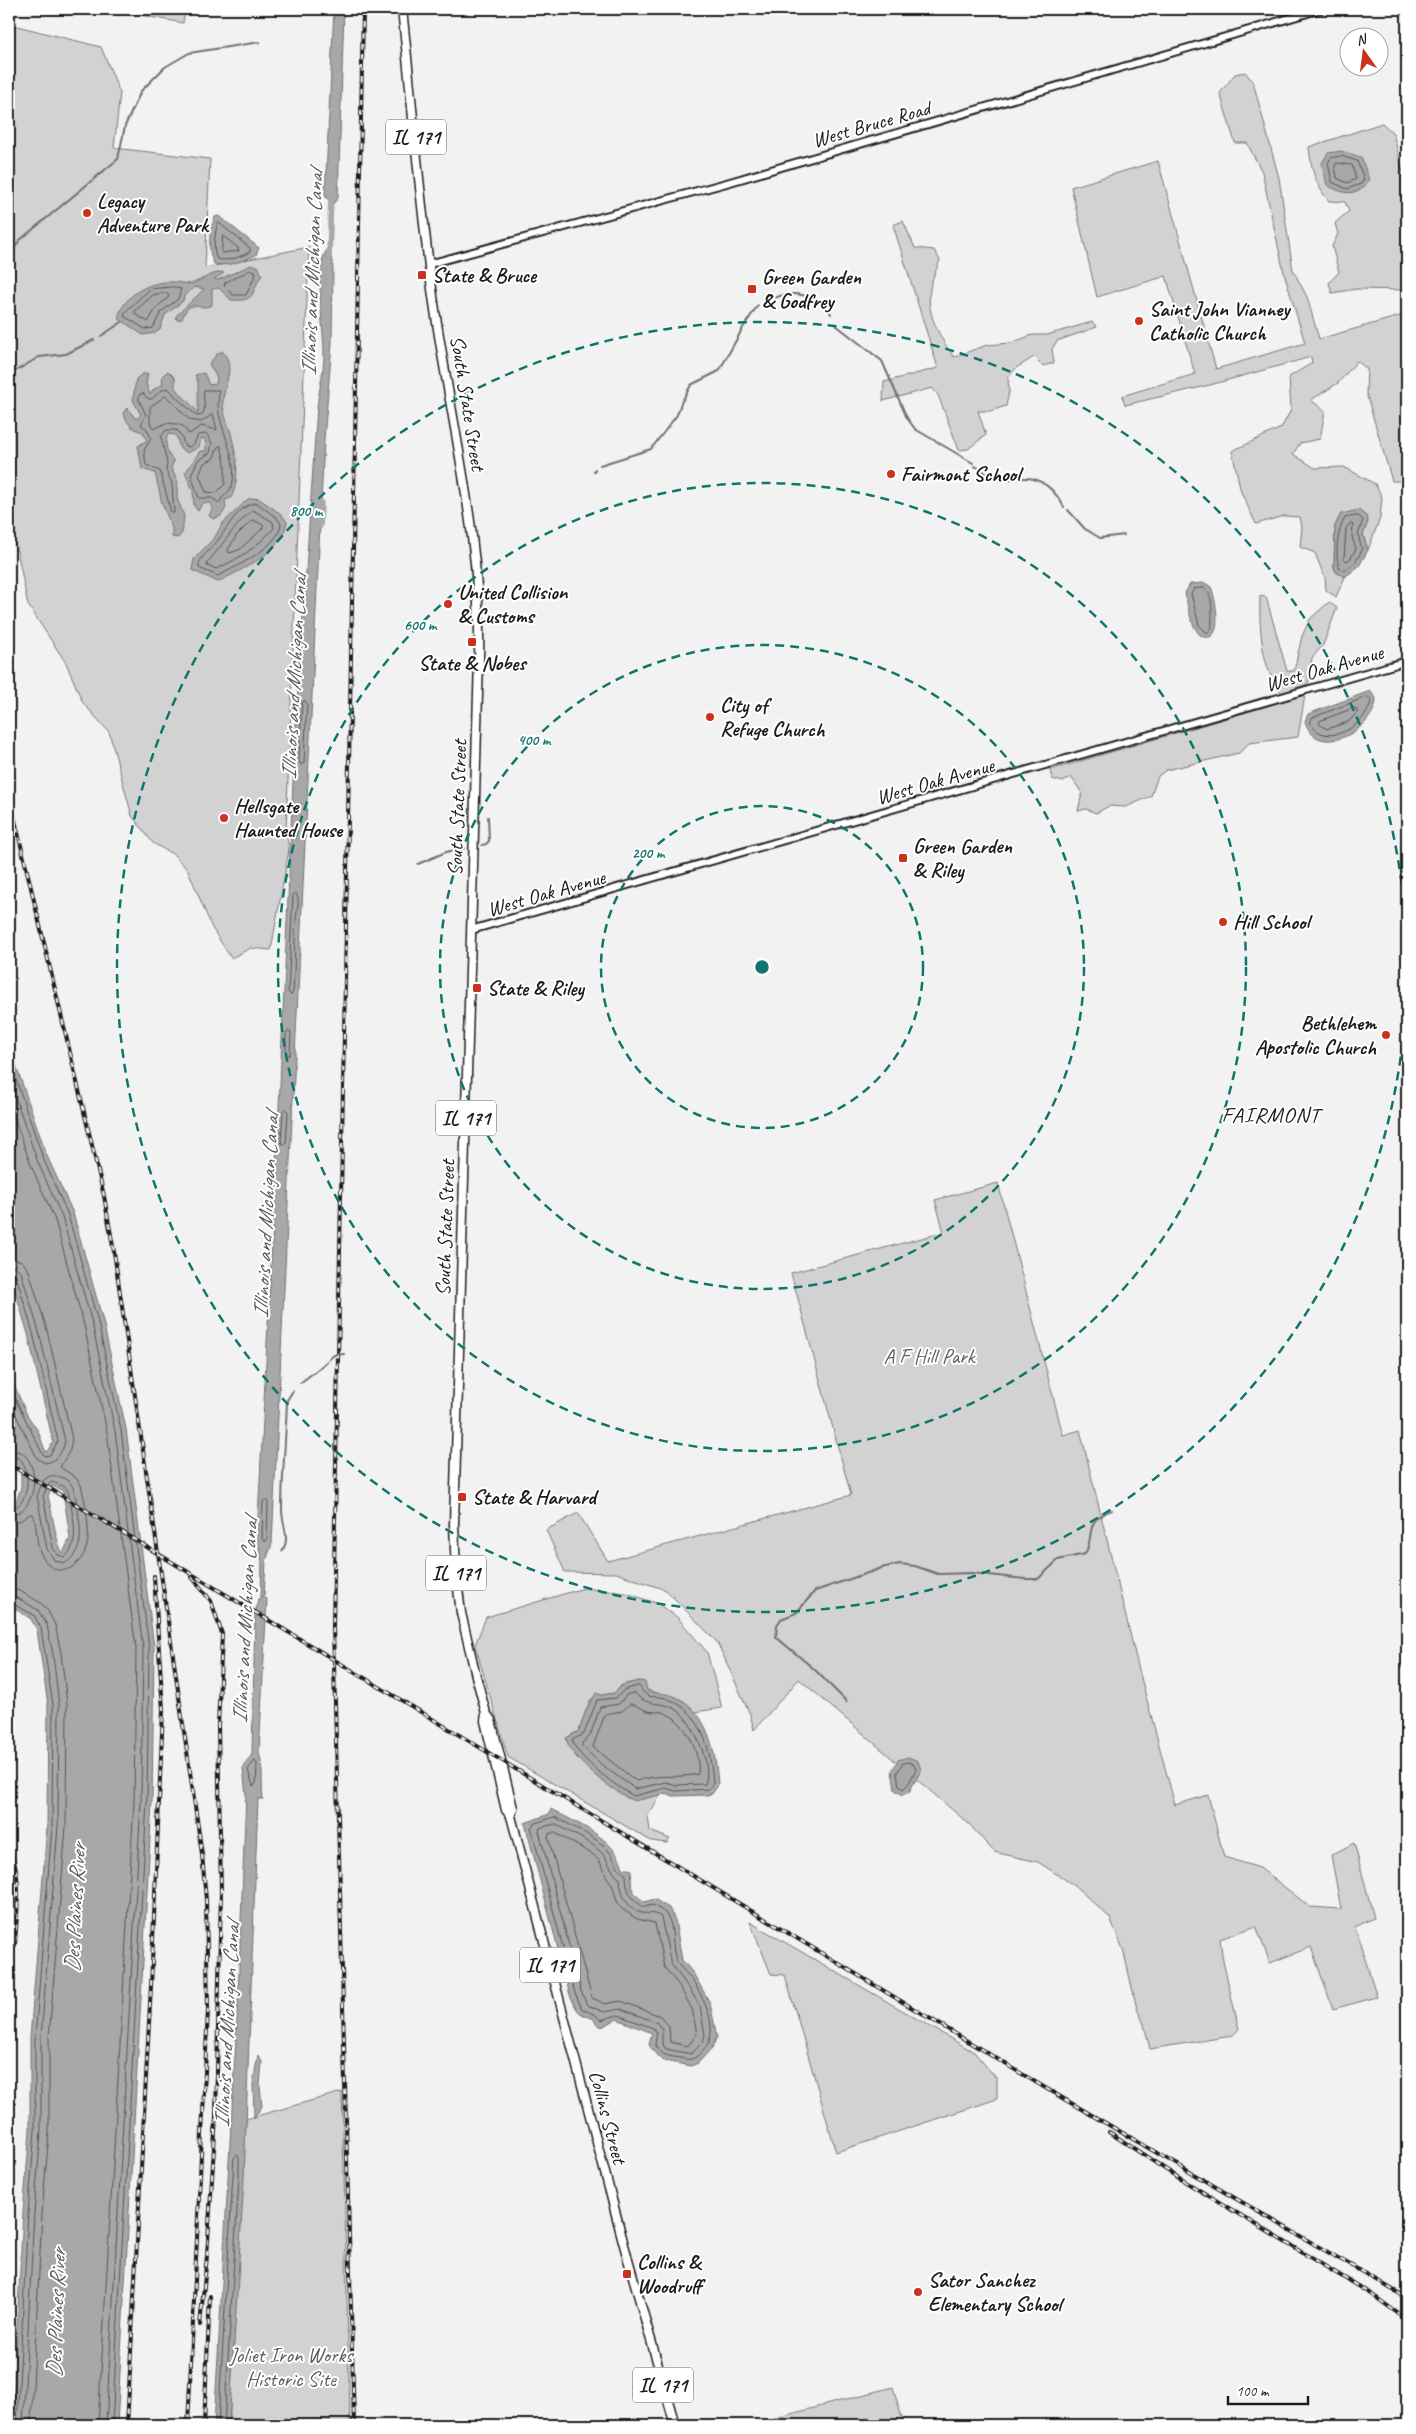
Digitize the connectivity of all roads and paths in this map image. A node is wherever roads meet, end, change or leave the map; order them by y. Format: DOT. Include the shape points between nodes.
graph roads {
  1 [pos="402,9"];
  2 [pos="1321,9"];
  3 [pos="429,264"];
  4 [pos="1407,661"];
  5 [pos="471,930"];
  6 [pos="461,1613"];
  7 [pos="675,2425"];
  1 -- 3 [label="main road, South State Street / IL 171"];
  2 -- 3 [label="street, West Bruce Road" via="730,182"];
  3 -- 5 [label="main road, South State Street / IL 171" via="478,587"];
  4 -- 5 [label="street, West Oak Avenue"];
  5 -- 6 [label="main road, South State Street / IL 171" via="454,1532"];
  6 -- 7 [label="main road, Collins Street / IL 171" via="506,1810 511,1816"];
}
